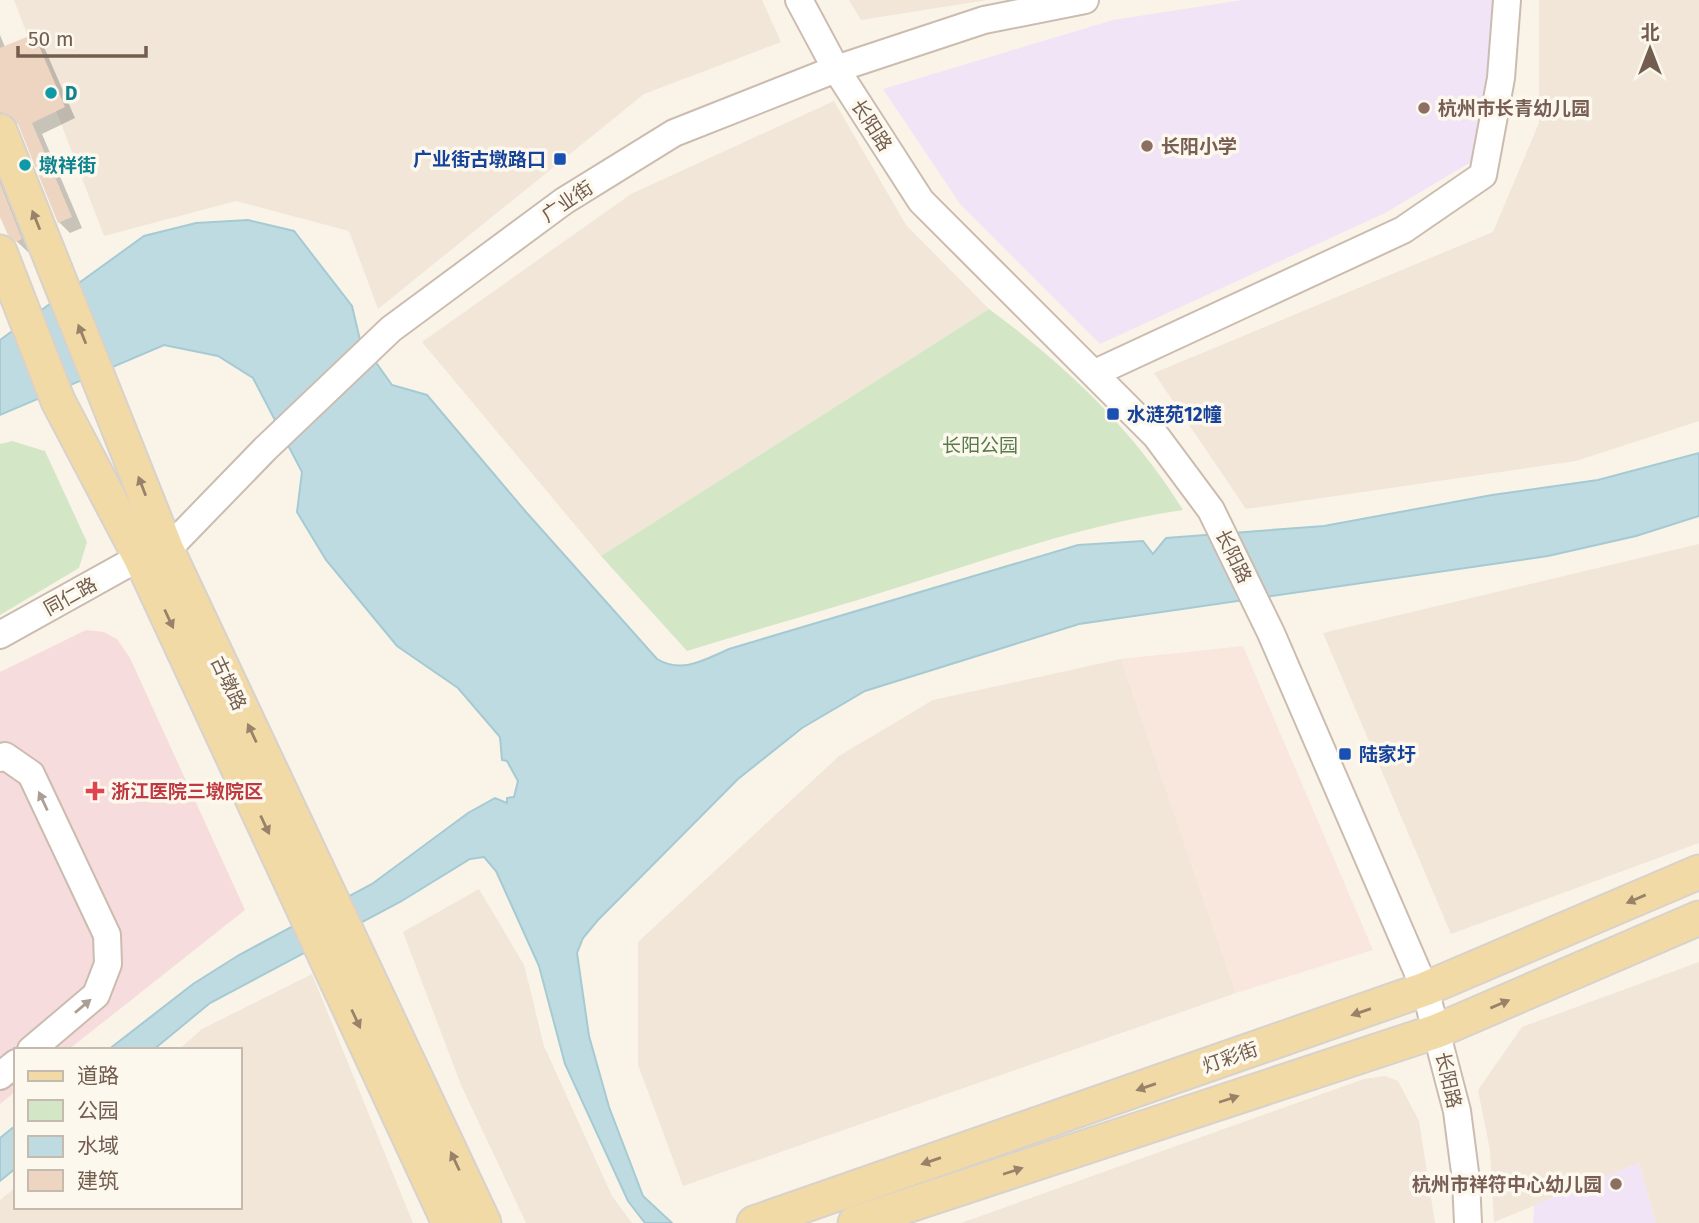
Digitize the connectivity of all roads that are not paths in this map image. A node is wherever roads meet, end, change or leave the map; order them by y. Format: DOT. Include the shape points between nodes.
graph roads {
  1 [pos="799,0"];
  2 [pos="1085,0"];
  3 [pos="1507,0"];
  4 [pos="836,69"];
  5 [pos="0,131"];
  6 [pos="0,252"];
  7 [pos="1096,373"];
  8 [pos="153,553"];
  9 [pos="0,635"];
  10 [pos="0,758"];
  11 [pos="1699,872"];
  12 [pos="1699,918"];
  13 [pos="340,953"];
  14 [pos="1425,989"];
  15 [pos="1437,1031"];
  16 [pos="33,1048"];
  17 [pos="14,1065"];
  18 [pos="0,1076"];
  19 [pos="449,1223"];
  20 [pos="484,1223"];
  21 [pos="754,1223"];
  22 [pos="855,1223"];
  23 [pos="1468,1223"];
  1 -- 4 [label="street, 长阳路"];
  2 -- 4 [label="street, 广业街" via="984,20"];
  3 -- 7 [label="street" via="1502,78 1483,175 1403,230"];
  4 -- 7 [label="street, 长阳路" via="920,201"];
  4 -- 8 [label="street, 广业街" via="674,133 564,201 391,329"];
  8 -- 5 [label="main road, 古墩路, one-way" via="103,385"];
  6 -- 8 [label="main road, 古墩路" via="58,401"];
  7 -- 14 [label="street, 长阳路" via="1156,436 1212,510 1271,633"];
  8 -- 9 [label="street, 同仁路"];
  8 -- 13 [label="main road, 古墩路"];
  16 -- 10 [label="street, one-way" via="96,995 108,964 107,935 31,774 5,756"];
  11 -- 14 [label="main road, 灯彩街, one-way"];
  15 -- 12 [label="main road, 灯彩街, one-way"];
  13 -- 19 [label="main road, 古墩路, one-way"];
  20 -- 13 [label="main road, 古墩路, one-way"];
  14 -- 15 [label="street, 长阳路"];
  14 -- 21 [label="main road, 灯彩街, one-way"];
  22 -- 15 [label="main road, 灯彩街, one-way"];
  15 -- 23 [label="street, 长阳路" via="1457,1111"];
  17 -- 18 [label="street"];
}
